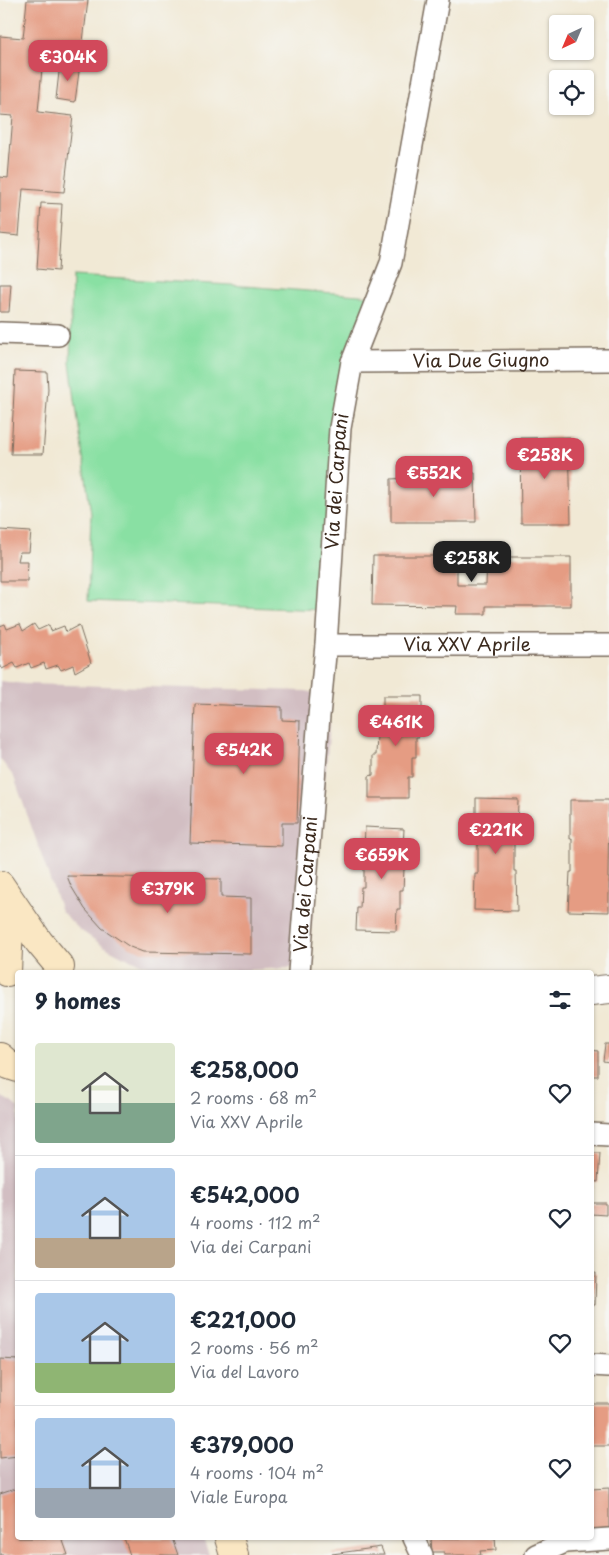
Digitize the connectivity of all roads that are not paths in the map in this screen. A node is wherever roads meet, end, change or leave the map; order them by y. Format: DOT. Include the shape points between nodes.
graph roads {
  1 [pos="438,0"];
  2 [pos="0,333"];
  3 [pos="58,335"];
  4 [pos="609,360"];
  5 [pos="352,362"];
  6 [pos="609,644"];
  7 [pos="326,645"];
  8 [pos="0,885"];
  9 [pos="65,970"];
  10 [pos="299,970"];
  11 [pos="4,975"];
  12 [pos="609,990"];
  13 [pos="594,991"];
  14 [pos="0,1057"];
  15 [pos="15,1067"];
  16 [pos="594,1134"];
  17 [pos="609,1135"];
  18 [pos="594,1365"];
  19 [pos="609,1366"];
  20 [pos="229,1540"];
  21 [pos="415,1540"];
  22 [pos="609,1540"];
  23 [pos="234,1555"];
  24 [pos="422,1555"];
  25 [pos="536,1555"];
  1 -- 5 [label="street, Via dei Carpani" via="391,263"];
  2 -- 3 [label="street"];
  4 -- 5 [label="street, Via Due Giugno"];
  5 -- 7 [label="street, Via dei Carpani" via="340,428"];
  6 -- 7 [label="street, Via XXV Aprile"];
  7 -- 10 [label="street, Via dei Carpani"];
  8 -- 9 [label="main road" via="39,942"];
  8 -- 11 [label="main road" via="9,926"];
  9 -- 11 [label="main road" via="42,962 24,964"];
  12 -- 13 [label="street"];
  14 -- 15 [label="main road"];
  16 -- 17 [label="street"];
  18 -- 19 [label="street"];
  20 -- 23 [label="main road"];
  21 -- 24 [label="street"];
  22 -- 25 [label="street" via="565,1542"];
}
